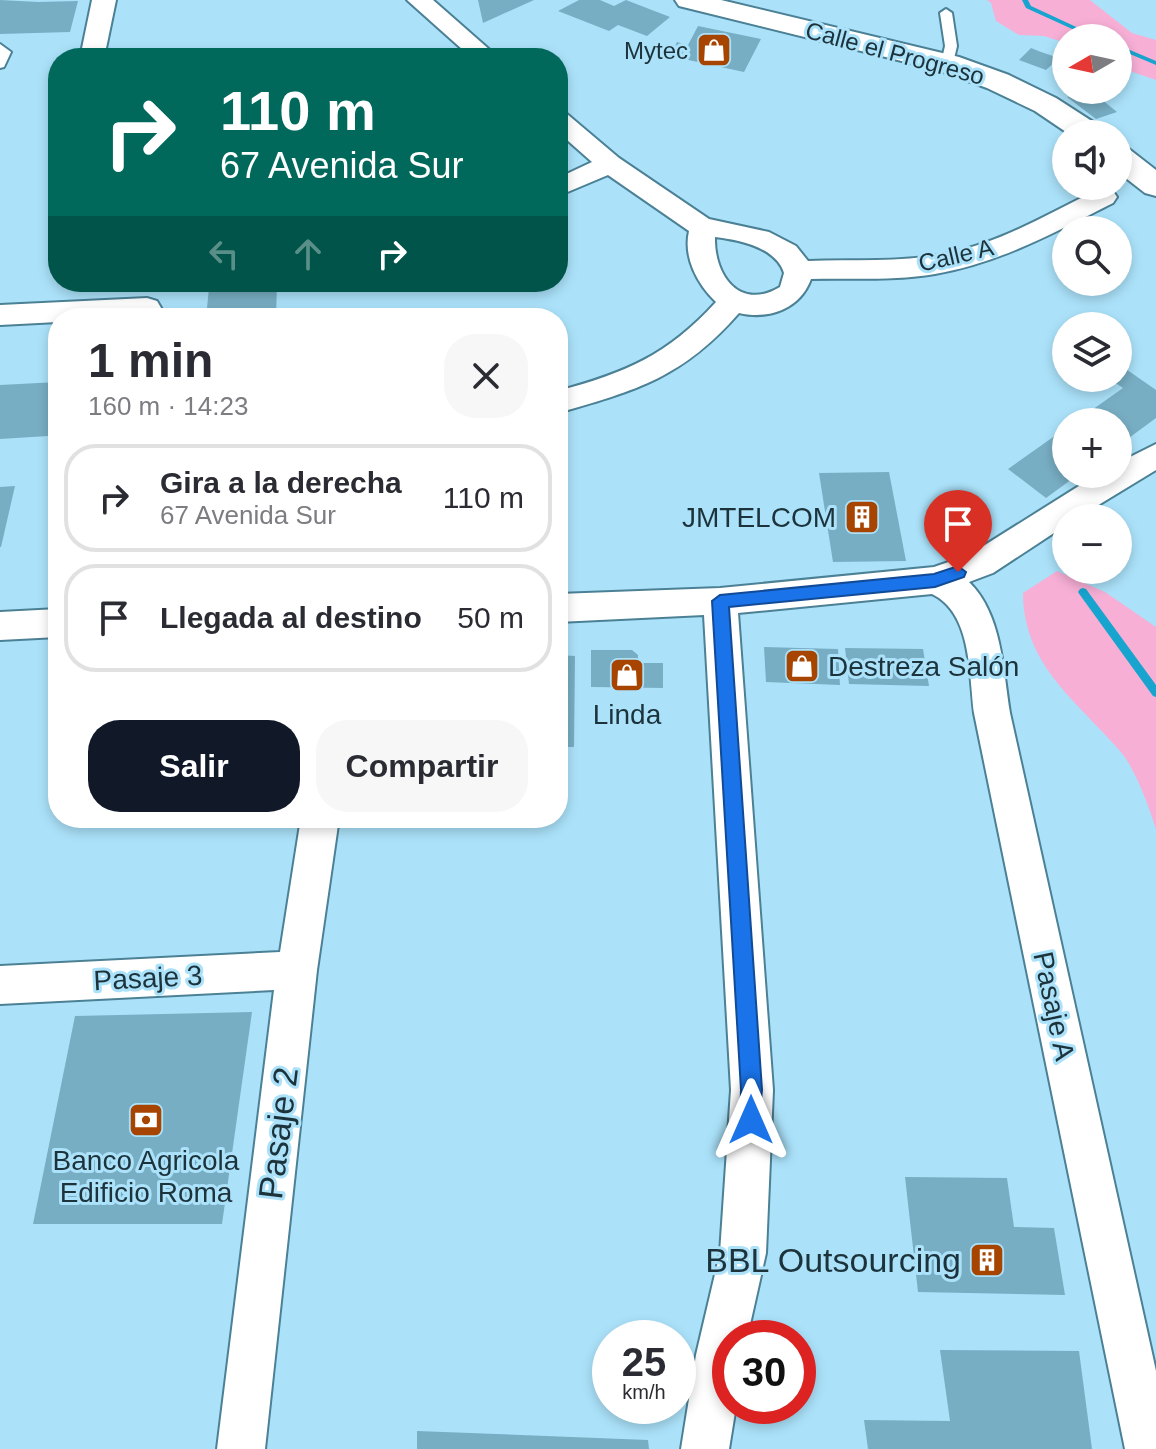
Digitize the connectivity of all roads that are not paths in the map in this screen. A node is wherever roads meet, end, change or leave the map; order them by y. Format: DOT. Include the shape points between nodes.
graph roads {
  1 [pos="104,0"];
  2 [pos="419,0"];
  3 [pos="689,0"];
  4 [pos="717,0"];
  5 [pos="946,13"];
  6 [pos="0,48"];
  7 [pos="94,48"];
  8 [pos="475,48"];
  9 [pos="948,59"];
  10 [pos="0,64"];
  11 [pos="1067,120"];
  12 [pos="1084,120"];
  13 [pos="568,128"];
  14 [pos="1132,155"];
  15 [pos="610,164"];
  16 [pos="1132,167"];
  17 [pos="1156,173"];
  18 [pos="568,183"];
  19 [pos="1156,186"];
  20 [pos="1098,200"];
  21 [pos="703,228"];
  22 [pos="797,270"];
  23 [pos="732,302"];
  24 [pos="48,313"];
  25 [pos="0,315"];
  26 [pos="568,399"];
  27 [pos="1156,456"];
  28 [pos="935,580"];
  29 [pos="720,601"];
  30 [pos="568,608"];
  31 [pos="48,624"];
  32 [pos="0,626"];
  33 [pos="318,828"];
  34 [pos="297,970"];
  35 [pos="0,985"];
  36 [pos="241,1449"];
  37 [pos="705,1449"];
  38 [pos="1149,1449"];
  1 -- 7 [label="street"];
  2 -- 8 [label="street"];
  3 -- 9 [label="street, Calle el Progreso"];
  4 -- 9 [label="street, Calle el Progreso"];
  5 -- 9 [label="lane"];
  6 -- 10 [label="lane" via="5,52"];
  9 -- 11 [label="street, Calle el Progreso"];
  9 -- 12 [label="street, Calle el Progreso" via="986,66 1030,85"];
  13 -- 15 [label="street"];
  14 -- 17 [label="street"];
  15 -- 18 [label="street"];
  15 -- 21 [label="street"];
  16 -- 19 [label="street"];
  20 -- 22 [label="street, Calle A" via="1030,234 950,262"];
  21 -- 22 [label="street" via="754,235 786,255"];
  21 -- 23 [label="street" via="702,252 710,277"];
  22 -- 23 [label="street" via="792,292 784,298"];
  23 -- 26 [label="street" via="703,335 661,368"];
  24 -- 25 [label="street"];
  27 -- 28 [label="street" via="981,564"];
  28 -- 29 [label="street"];
  28 -- 38 [label="street, Pasaje A" via="959,592 970,607 982,647"];
  29 -- 30 [label="street"];
  29 -- 37 [label="street" via="752,1090 743,1253"];
  31 -- 32 [label="street"];
  33 -- 34 [label="street, Pasaje 2"];
  34 -- 35 [label="street, Pasaje 3"];
  34 -- 36 [label="street, Pasaje 2"];
}
